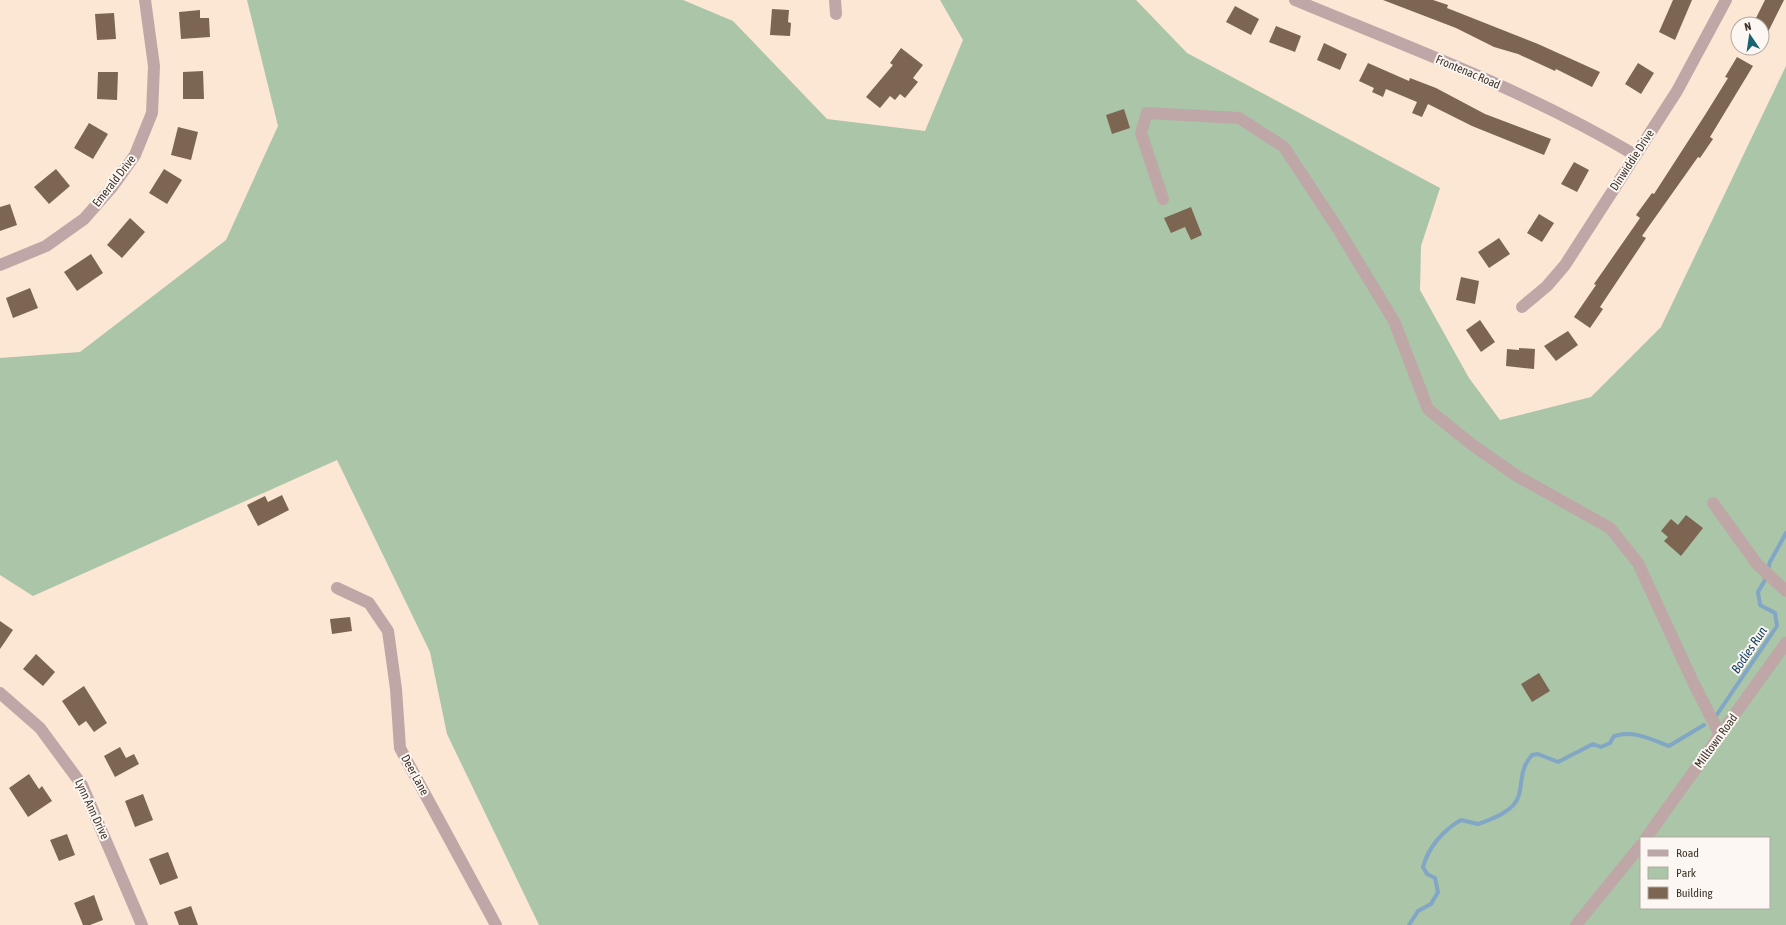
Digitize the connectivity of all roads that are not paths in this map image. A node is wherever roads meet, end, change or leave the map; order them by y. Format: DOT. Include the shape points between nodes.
graph roads {
  1 [pos="145,0"];
  2 [pos="835,0"];
  3 [pos="1295,0"];
  4 [pos="1726,0"];
  5 [pos="836,14"];
  6 [pos="1635,155"];
  7 [pos="1163,199"];
  8 [pos="0,265"];
  9 [pos="1522,307"];
  10 [pos="1713,503"];
  11 [pos="337,588"];
  12 [pos="1783,588"];
  13 [pos="1786,643"];
  14 [pos="0,693"];
  15 [pos="1720,735"];
  16 [pos="1647,837"];
  17 [pos="1640,846"];
  18 [pos="142,925"];
  19 [pos="496,925"];
  20 [pos="1576,925"];
  1 -- 8 [label="street, Emerald Drive" via="154,66 152,113 135,155 113,186 84,219 46,246"];
  2 -- 5 [label="street"];
  3 -- 6 [label="street, Frontenac Road" via="1494,82 1590,128"];
  4 -- 6 [label="street, Dinwiddie Drive" via="1677,92"];
  6 -- 9 [label="street, Dinwiddie Drive" via="1565,265 1547,286"];
  7 -- 15 [label="street" via="1141,133 1147,113 1239,118 1284,147 1394,321 1428,408 1472,444 1518,476 1610,528 1638,563"];
  10 -- 12 [label="street" via="1756,564"];
  11 -- 19 [label="street, Deer Lane" via="369,603 388,632 396,689 400,748"];
  13 -- 15 [label="street, Milltown Road"];
  14 -- 18 [label="street, Lynn Ann Drive" via="40,728 82,784"];
  15 -- 16 [label="street, Milltown Road"];
  17 -- 20 [label="street"];
}
